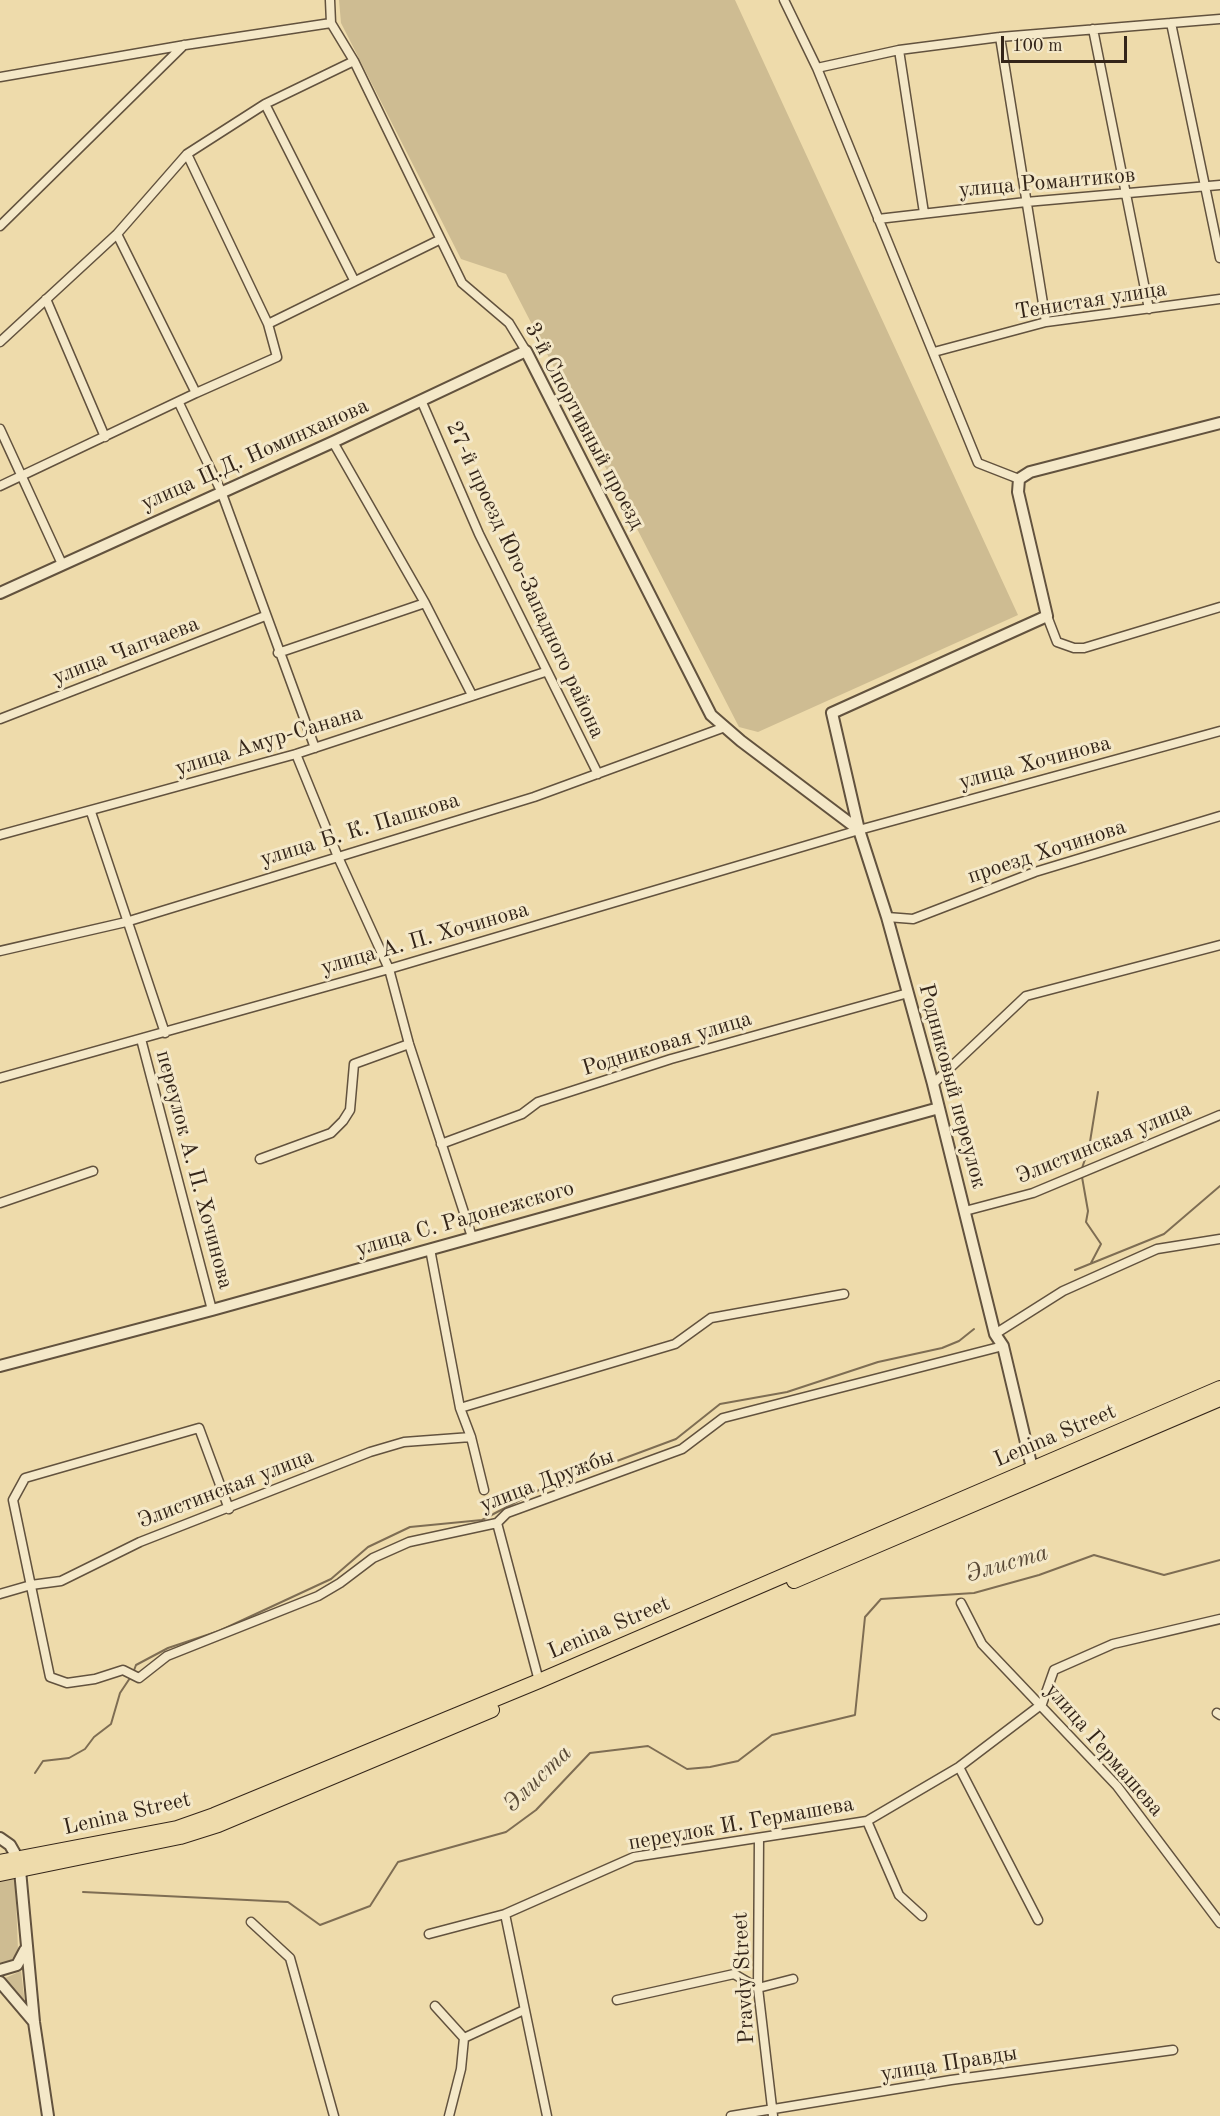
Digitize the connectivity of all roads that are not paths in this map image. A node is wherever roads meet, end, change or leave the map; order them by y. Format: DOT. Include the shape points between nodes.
graph roads {
  1 [pos="330,0"];
  2 [pos="784,0"];
  3 [pos="1220,19"];
  4 [pos="331,23"];
  5 [pos="1171,23"];
  6 [pos="1092,29"];
  7 [pos="1000,37"];
  8 [pos="185,45"];
  9 [pos="899,50"];
  10 [pos="354,61"];
  11 [pos="817,68"];
  12 [pos="0,77"];
  13 [pos="265,104"];
  14 [pos="187,154"];
  15 [pos="1220,185"];
  16 [pos="1206,186"];
  17 [pos="1126,194"];
  18 [pos="1026,202"];
  19 [pos="924,213"];
  20 [pos="878,219"];
  21 [pos="0,226"];
  22 [pos="117,234"];
  23 [pos="439,240"];
  24 [pos="1220,258"];
  25 [pos="354,280"];
  26 [pos="46,299"];
  27 [pos="1220,299"];
  28 [pos="1149,309"];
  29 [pos="1046,322"];
  30 [pos="268,324"];
  31 [pos="0,342"];
  32 [pos="526,351"];
  33 [pos="934,352"];
  34 [pos="196,393"];
  35 [pos="421,400"];
  36 [pos="178,403"];
  37 [pos="1220,423"];
  38 [pos="0,429"];
  39 [pos="105,437"];
  40 [pos="333,442"];
  41 [pos="23,476"];
  42 [pos="1019,479"];
  43 [pos="0,486"];
  44 [pos="221,491"];
  45 [pos="62,564"];
  46 [pos="0,593"];
  47 [pos="425,603"];
  48 [pos="1220,607"];
  49 [pos="265,616"];
  50 [pos="1047,616"];
  51 [pos="278,653"];
  52 [pos="545,672"];
  53 [pos="472,695"];
  54 [pos="0,719"];
  55 [pos="725,727"];
  56 [pos="1220,731"];
  57 [pos="315,748"];
  58 [pos="296,754"];
  59 [pos="598,774"];
  60 [pos="91,812"];
  61 [pos="1220,816"];
  62 [pos="859,830"];
  63 [pos="0,836"];
  64 [pos="338,857"];
  65 [pos="887,917"];
  66 [pos="126,922"];
  67 [pos="1220,945"];
  68 [pos="0,951"];
  69 [pos="389,969"];
  70 [pos="908,993"];
  71 [pos="165,1034"];
  72 [pos="141,1039"];
  73 [pos="409,1044"];
  74 [pos="0,1078"];
  75 [pos="933,1084"];
  76 [pos="939,1108"];
  77 [pos="1220,1115"];
  78 [pos="441,1144"];
  79 [pos="260,1159"];
  80 [pos="93,1171"];
  81 [pos="0,1203"];
  82 [pos="964,1211"];
  83 [pos="472,1237"];
  84 [pos="1220,1239"];
  85 [pos="430,1249"];
  86 [pos="844,1294"];
  87 [pos="212,1310"];
  88 [pos="995,1335"];
  89 [pos="1003,1346"];
  90 [pos="0,1366"];
  91 [pos="1220,1388"];
  92 [pos="1220,1399"];
  93 [pos="460,1408"];
  94 [pos="471,1437"];
  95 [pos="1034,1473"];
  96 [pos="484,1490"];
  97 [pos="229,1509"];
  98 [pos="497,1523"];
  99 [pos="32,1585"];
  100 [pos="0,1594"];
  101 [pos="961,1602"];
  102 [pos="1220,1618"];
  103 [pos="539,1681"];
  104 [pos="1042,1704"];
  105 [pos="959,1767"];
  106 [pos="867,1821"];
  107 [pos="0,1838"];
  108 [pos="759,1838"];
  109 [pos="0,1862"];
  110 [pos="19,1864"];
  111 [pos="0,1874"];
  112 [pos="505,1914"];
  113 [pos="922,1916"];
  114 [pos="1038,1920"];
  115 [pos="251,1922"];
  116 [pos="1220,1923"];
  117 [pos="429,1934"];
  118 [pos="26,1949"];
  119 [pos="0,1970"];
  120 [pos="793,1979"];
  121 [pos="0,1982"];
  122 [pos="758,1988"];
  123 [pos="617,2000"];
  124 [pos="435,2006"];
  125 [pos="524,2010"];
  126 [pos="34,2022"];
  127 [pos="464,2038"];
  128 [pos="1173,2050"];
  129 [pos="772,2113"];
  130 [pos="48,2116"];
  131 [pos="334,2116"];
  132 [pos="449,2116"];
  133 [pos="547,2116"];
  134 [pos="731,2116"];
  1 -- 4 [label="street, 3-й Спортивный проезд"];
  2 -- 11 [label="street"];
  3 -- 5 [label="street"];
  4 -- 8 [label="street"];
  4 -- 10 [label="street, 3-й Спортивный проезд"];
  5 -- 6 [label="street"];
  5 -- 16 [label="street"];
  6 -- 7 [label="street"];
  6 -- 17 [label="street"];
  7 -- 9 [label="street"];
  7 -- 18 [label="street"];
  8 -- 12 [label="street"];
  8 -- 21 [label="street"];
  9 -- 11 [label="street"];
  9 -- 19 [label="street"];
  10 -- 13 [label="street"];
  10 -- 23 [label="street, 3-й Спортивный проезд"];
  11 -- 20 [label="street"];
  13 -- 14 [label="street"];
  13 -- 25 [label="street"];
  14 -- 22 [label="street"];
  14 -- 30 [label="street"];
  15 -- 16 [label="street, улица Романтиков"];
  16 -- 17 [label="street, улица Романтиков"];
  16 -- 24 [label="street"];
  17 -- 18 [label="street, улица Романтиков"];
  17 -- 28 [label="street"];
  18 -- 19 [label="street, улица Романтиков"];
  18 -- 29 [label="street"];
  19 -- 20 [label="street, улица Романтиков"];
  20 -- 33 [label="street"];
  22 -- 26 [label="street"];
  22 -- 34 [label="street"];
  23 -- 25 [label="street"];
  23 -- 32 [label="street, 3-й Спортивный проезд" via="462,283 509,323"];
  25 -- 30 [label="street"];
  26 -- 31 [label="street"];
  26 -- 39 [label="street"];
  27 -- 28 [label="street, Тенистая улица"];
  28 -- 29 [label="street, Тенистая улица"];
  29 -- 33 [label="street, Тенистая улица"];
  30 -- 34 [label="street" via="277,357"];
  32 -- 35 [label="street, улица Ц.Д. Номинханова"];
  32 -- 55 [label="street, 3-й Спортивный проезд" via="711,715"];
  33 -- 42 [label="street" via="978,463"];
  34 -- 36 [label="street"];
  35 -- 40 [label="street, улица Ц.Д. Номинханова"];
  35 -- 52 [label="street, 27-й проезд Юго-Западного района" via="456,486"];
  36 -- 39 [label="street"];
  36 -- 44 [label="street"];
  37 -- 42 [label="street" via="1030,472"];
  38 -- 41 [label="street"];
  39 -- 41 [label="street"];
  40 -- 44 [label="street, улица Ц.Д. Номинханова"];
  40 -- 47 [label="street"];
  41 -- 43 [label="street"];
  41 -- 45 [label="street"];
  42 -- 50 [label="street" via="1018,492"];
  44 -- 45 [label="street, улица Ц.Д. Номинханова"];
  44 -- 49 [label="street"];
  45 -- 46 [label="street, улица Ц.Д. Номинханова"];
  47 -- 51 [label="street"];
  47 -- 53 [label="street"];
  48 -- 50 [label="street" via="1084,648 1057,642"];
  49 -- 51 [label="street"];
  49 -- 54 [label="street, улица Чапчаева"];
  50 -- 62 [label="street, Родниковый переулок" via="832,713"];
  51 -- 57 [label="street"];
  52 -- 53 [label="street, улица Амур-Санана"];
  52 -- 59 [label="street, 27-й проезд Юго-Западного района"];
  53 -- 57 [label="street, улица Амур-Санана"];
  55 -- 59 [label="street, улица Б. К. Пашкова"];
  55 -- 62 [label="street, 3-й Спортивный проезд"];
  56 -- 62 [label="street, улица Хочинова"];
  57 -- 58 [label="street, улица Амур-Санана"];
  58 -- 60 [label="street, улица Амур-Санана"];
  58 -- 64 [label="street"];
  59 -- 64 [label="street, улица Б. К. Пашкова"];
  60 -- 63 [label="street, улица Амур-Санана"];
  60 -- 66 [label="street, переулок А. П. Хочинова"];
  61 -- 65 [label="street, проезд Хочинова" via="1035,872 913,919"];
  62 -- 65 [label="street, Родниковый переулок"];
  62 -- 69 [label="street, улица А. П. Хочинова"];
  64 -- 66 [label="street, улица Б. К. Пашкова"];
  64 -- 69 [label="street"];
  65 -- 70 [label="street, Родниковый переулок"];
  66 -- 68 [label="street, улица Б. К. Пашкова"];
  66 -- 71 [label="street, переулок А. П. Хочинова"];
  67 -- 75 [label="street" via="1026,996"];
  69 -- 71 [label="street, улица А. П. Хочинова"];
  69 -- 73 [label="street"];
  70 -- 75 [label="street, Родниковый переулок"];
  70 -- 78 [label="street, Родниковая улица" via="671,1059 538,1102 522,1114"];
  71 -- 72 [label="street, улица А. П. Хочинова"];
  72 -- 74 [label="street, улица А. П. Хочинова"];
  72 -- 87 [label="street, переулок А. П. Хочинова"];
  73 -- 78 [label="street"];
  73 -- 79 [label="street" via="354,1064 350,1110 331,1133"];
  75 -- 76 [label="street, Родниковый переулок"];
  76 -- 82 [label="street, Родниковый переулок"];
  76 -- 83 [label="street, улица С. Радонежского"];
  77 -- 82 [label="street, Элистинская улица" via="1033,1192"];
  78 -- 83 [label="street"];
  80 -- 81 [label="street"];
  82 -- 88 [label="street, Родниковый переулок"];
  83 -- 85 [label="street, улица С. Радонежского"];
  84 -- 88 [label="street" via="1157,1250 1064,1291"];
  85 -- 87 [label="street, улица С. Радонежского"];
  85 -- 93 [label="street"];
  86 -- 93 [label="street" via="711,1318 675,1344"];
  87 -- 90 [label="street, улица С. Радонежского"];
  88 -- 89 [label="street, Родниковый переулок"];
  89 -- 95 [label="street, Родниковый переулок"];
  89 -- 98 [label="street, улица Дружбы" via="723,1418 681,1449 507,1513"];
  91 -- 95 [label="main road, Lenina Street"];
  92 -- 95 [label="main road, Lenina Street"];
  93 -- 94 [label="street"];
  94 -- 96 [label="street"];
  94 -- 97 [label="street, Элистинская улица" via="404,1442 370,1452"];
  95 -- 103 [label="main road, Lenina Street"];
  95 -- 110 [label="main road, Lenina Street" via="250,1813 180,1838"];
  97 -- 99 [label="street, Элистинская улица" via="140,1542 61,1581"];
  97 -- 99 [label="street" via="199,1428 25,1478 13,1500"];
  98 -- 99 [label="street, улица Дружбы" via="409,1542 373,1557 318,1596 167,1656 137,1677 127,1671 68,1683 50,1677"];
  98 -- 103 [label="street"];
  99 -- 100 [label="street, Элистинская улица"];
  101 -- 104 [label="street, улица Гермашева" via="982,1644"];
  102 -- 104 [label="street" via="1113,1644 1054,1670"];
  103 -- 110 [label="main road, Lenina Street" via="186,1825"];
  104 -- 105 [label="street, переулок И. Гермашева"];
  104 -- 116 [label="street, улица Гермашева" via="1117,1786"];
  105 -- 106 [label="street, переулок И. Гермашева"];
  105 -- 114 [label="street"];
  106 -- 108 [label="street, переулок И. Гермашева"];
  106 -- 113 [label="street" via="899,1895"];
  107 -- 110 [label="street" via="10,1845"];
  108 -- 112 [label="street, переулок И. Гермашева" via="634,1857"];
  108 -- 122 [label="street, Pravdy Street"];
  109 -- 110 [label="main road, Lenina Street"];
  110 -- 111 [label="main road, Lenina Street"];
  110 -- 118 [label="street"];
  112 -- 117 [label="street, переулок И. Гермашева"];
  112 -- 125 [label="street"];
  115 -- 131 [label="street" via="290,1958"];
  118 -- 119 [label="street" via="17,1965"];
  118 -- 126 [label="street"];
  120 -- 122 [label="street"];
  121 -- 126 [label="street"];
  122 -- 123 [label="street" via="734,1974"];
  122 -- 129 [label="street, Pravdy Street"];
  124 -- 127 [label="street"];
  125 -- 127 [label="street"];
  125 -- 133 [label="street"];
  126 -- 130 [label="street"];
  127 -- 132 [label="street"];
  128 -- 129 [label="street, улица Правды" via="951,2080"];
  129 -- 134 [label="street, улица Правды"];
}
